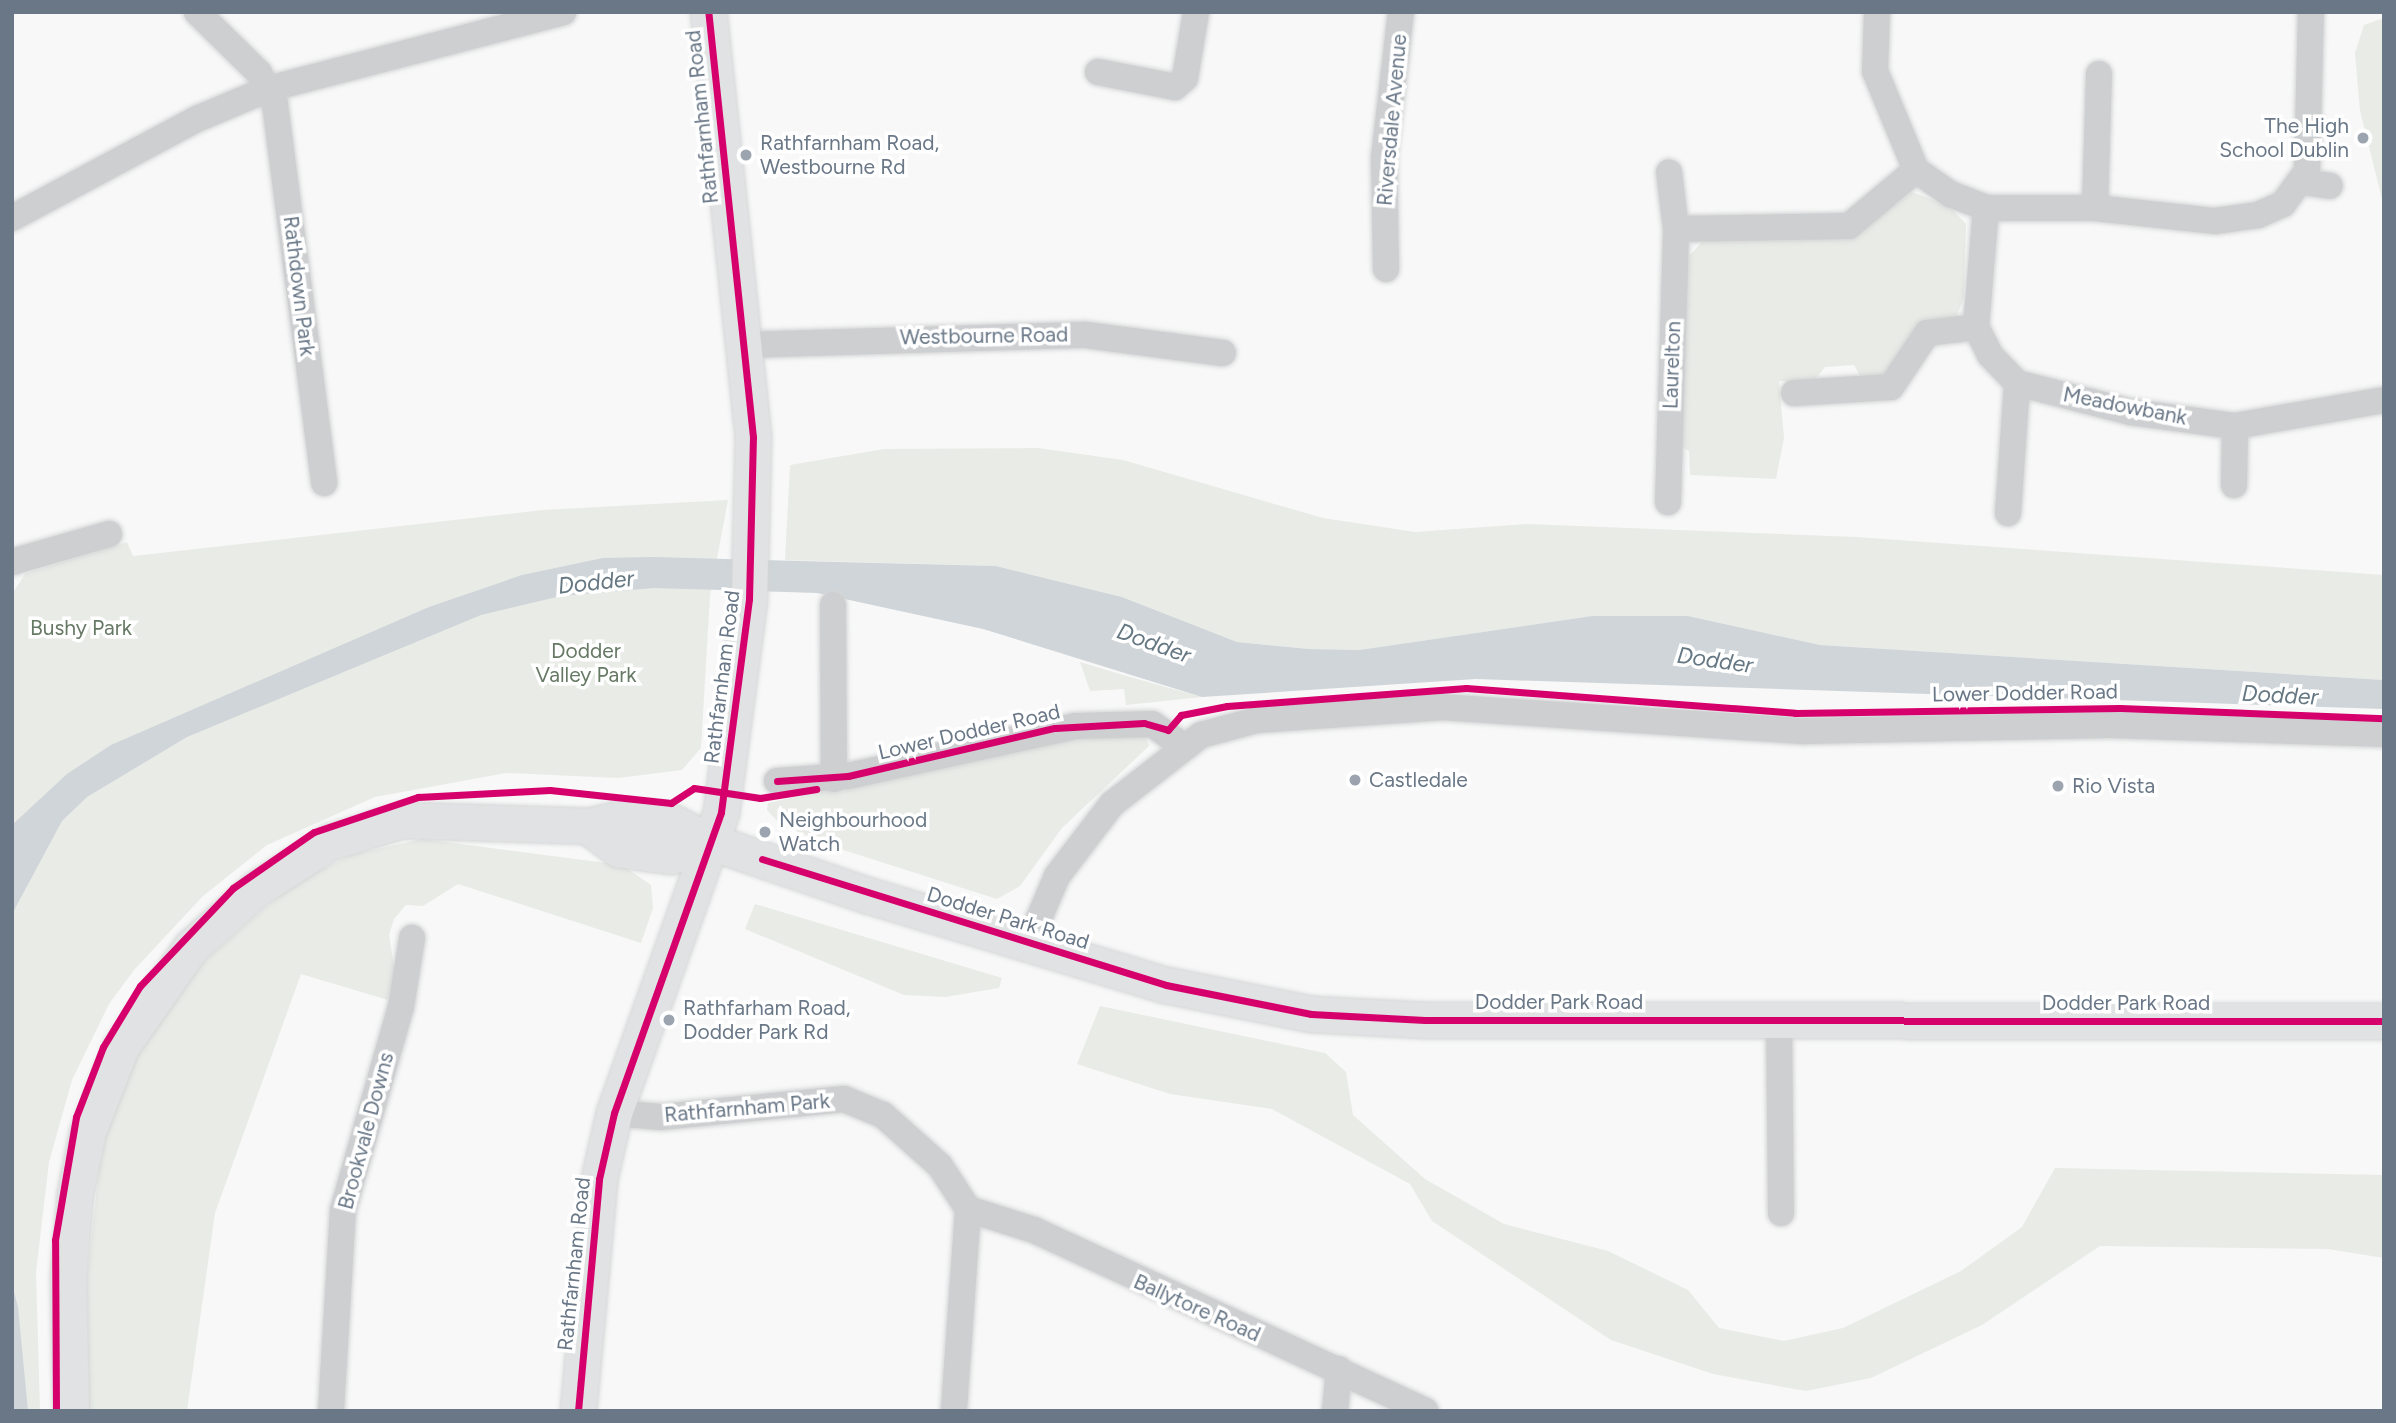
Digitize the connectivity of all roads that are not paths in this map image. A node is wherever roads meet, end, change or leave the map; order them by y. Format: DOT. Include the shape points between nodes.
graph roads {
  1 [pos="197,12"];
  2 [pos="563,12"];
  3 [pos="708,12"];
  4 [pos="1196,12"];
  5 [pos="1401,12"];
  6 [pos="1877,12"];
  7 [pos="2311,12"];
  8 [pos="1098,72"];
  9 [pos="2099,74"];
  10 [pos="268,89"];
  11 [pos="1916,170"];
  12 [pos="1670,172"];
  13 [pos="2303,181"];
  14 [pos="2330,186"];
  15 [pos="1986,208"];
  16 [pos="2095,208"];
  17 [pos="12,218"];
  18 [pos="1676,229"];
  19 [pos="1386,269"];
  20 [pos="1976,327"];
  21 [pos="743,345"];
  22 [pos="1223,353"];
  23 [pos="2017,383"];
  24 [pos="1794,393"];
  25 [pos="2384,400"];
  26 [pos="2235,426"];
  27 [pos="324,484"];
  28 [pos="2234,485"];
  29 [pos="1668,502"];
  30 [pos="2008,513"];
  31 [pos="109,534"];
  32 [pos="12,562"];
  33 [pos="833,605"];
  34 [pos="2384,734"];
  35 [pos="1184,746"];
  36 [pos="834,779"];
  37 [pos="777,781"];
  38 [pos="711,842"];
  39 [pos="412,938"];
  40 [pos="1029,943"];
  41 [pos="1779,1021"];
  42 [pos="2384,1021"];
  43 [pos="614,1113"];
  44 [pos="968,1209"];
  45 [pos="1781,1213"];
  46 [pos="1339,1369"];
  47 [pos="71,1411"];
  48 [pos="331,1411"];
  49 [pos="578,1411"];
  50 [pos="954,1411"];
  51 [pos="1335,1411"];
  52 [pos="1424,1411"];
  1 -- 10 [label="street, Rathdown Park"];
  2 -- 10 [label="street"];
  3 -- 21 [label="main road, Rathfarnham Road"];
  4 -- 8 [label="street" via="1185,78 1175,87"];
  5 -- 19 [label="street, Riversdale Avenue" via="1384,158"];
  6 -- 11 [label="street" via="1875,71"];
  7 -- 13 [label="street" via="2312,136"];
  9 -- 16 [label="street"];
  10 -- 17 [label="street" via="197,119"];
  10 -- 27 [label="street, Rathdown Park" via="281,144"];
  11 -- 15 [label="street" via="1950,194"];
  11 -- 18 [label="street" via="1849,226"];
  12 -- 18 [label="street, Laurelton"];
  13 -- 14 [label="street"];
  13 -- 16 [label="street" via="2283,204 2215,221"];
  15 -- 16 [label="street"];
  15 -- 20 [label="street"];
  18 -- 29 [label="street, Laurelton"];
  20 -- 23 [label="street" via="1990,355"];
  20 -- 24 [label="street" via="1927,333 1891,387"];
  21 -- 22 [label="street, Westbourne Road" via="1086,335"];
  21 -- 38 [label="main road, Rathfarnham Road" via="754,543 728,777"];
  23 -- 26 [label="street, Meadowbank" via="2131,412"];
  23 -- 30 [label="street"];
  25 -- 26 [label="street, Meadowbank"];
  26 -- 28 [label="street"];
  31 -- 32 [label="street"];
  33 -- 36 [label="street"];
  34 -- 35 [label="street, Lower Dodder Road" via="2111,725 1805,732 1410,707 1231,724"];
  35 -- 36 [label="street, Lower Dodder Road" via="1152,724 1075,726"];
  35 -- 40 [label="street" via="1102,814 1057,876"];
  36 -- 37 [label="street, Lower Dodder Road"];
  38 -- 40 [label="main road, Dodder Park Road"];
  38 -- 43 [label="main road, Rathfarnham Road"];
  38 -- 47 [label="main road" via="671,856 619,849 588,826 426,817 363,830 288,866 191,947 121,1047 87,1134 68,1278"];
  39 -- 48 [label="street, Brookvale Downs" via="401,1006 343,1210"];
  40 -- 41 [label="main road, Dodder Park Road" via="1178,988 1311,1014"];
  41 -- 42 [label="main road, Dodder Park Road"];
  41 -- 45 [label="street"];
  43 -- 44 [label="street, Rathfarnham Park" via="661,1117 844,1099 883,1115 940,1166"];
  43 -- 49 [label="main road, Rathfarnham Road" via="585,1280"];
  44 -- 46 [label="street, Ballytore Road" via="1005,1218"];
  44 -- 50 [label="street"];
  46 -- 51 [label="street"];
  46 -- 52 [label="street, Ballytore Road"];
}
